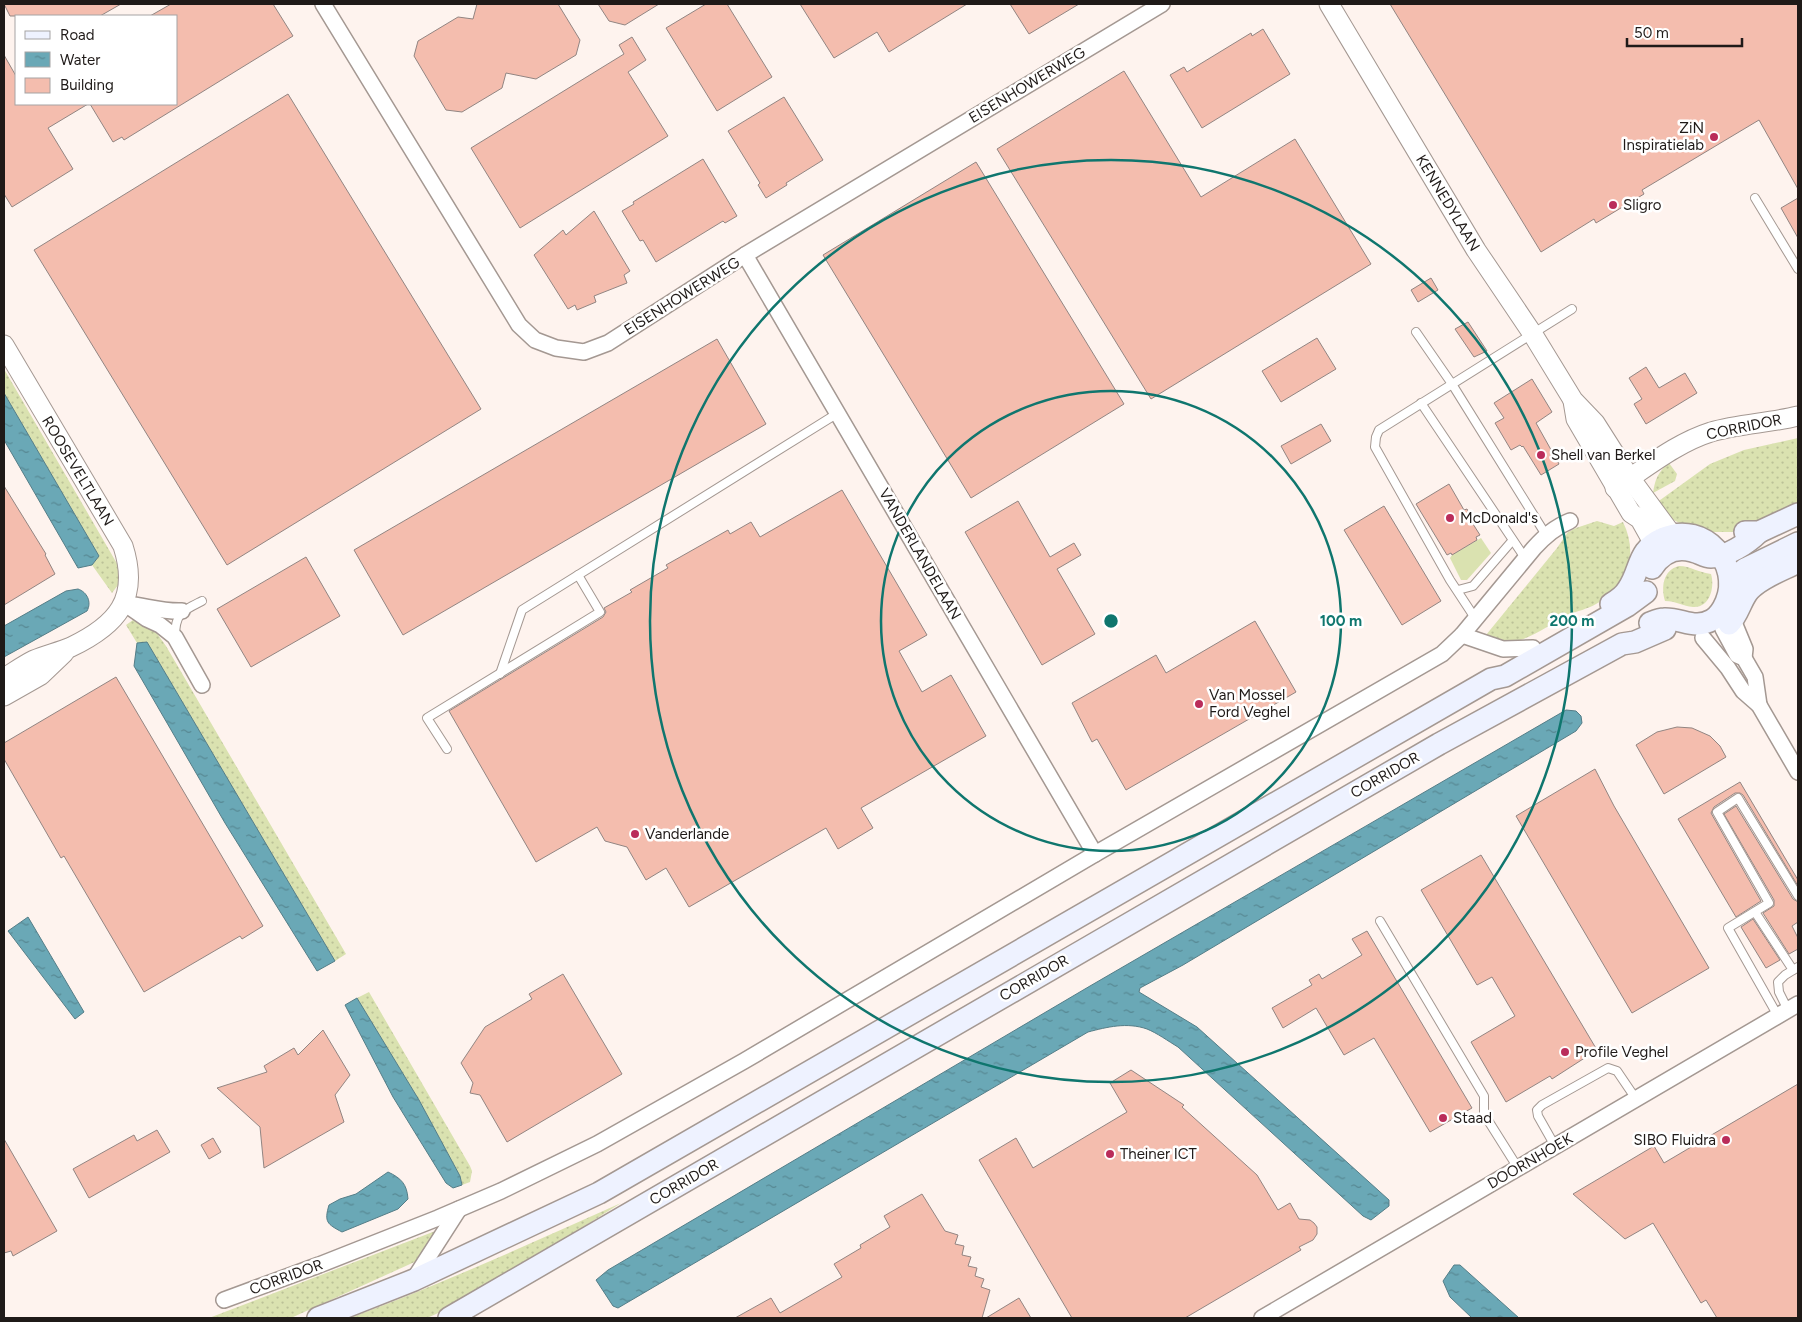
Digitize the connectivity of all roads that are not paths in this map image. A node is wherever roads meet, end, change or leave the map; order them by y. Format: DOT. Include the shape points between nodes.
graph roads {
  1 [pos="323,4"];
  2 [pos="1162,4"];
  3 [pos="1329,4"];
  4 [pos="1755,198"];
  5 [pos="745,255"];
  6 [pos="1798,269"];
  7 [pos="1572,309"];
  8 [pos="1416,332"];
  9 [pos="1532,333"];
  10 [pos="4,345"];
  11 [pos="1452,384"];
  12 [pos="1421,403"];
  13 [pos="838,413"];
  14 [pos="1798,416"];
  15 [pos="1622,483"];
  16 [pos="1798,514"];
  17 [pos="1570,521"];
  18 [pos="1546,535"];
  19 [pos="1512,541"];
  20 [pos="1798,543"];
  21 [pos="1657,548"];
  22 [pos="1717,550"];
  23 [pos="1525,558"];
  24 [pos="1798,562"];
  25 [pos="578,575"];
  26 [pos="1730,581"];
  27 [pos="1639,587"];
  28 [pos="1458,590"];
  29 [pos="202,601"];
  30 [pos="124,603"];
  31 [pos="182,611"];
  32 [pos="1475,618"];
  33 [pos="1725,622"];
  34 [pos="1661,625"];
  35 [pos="1462,635"];
  36 [pos="175,637"];
  37 [pos="1703,638"];
  38 [pos="70,647"];
  39 [pos="1533,648"];
  40 [pos="500,674"];
  41 [pos="4,678"];
  42 [pos="1491,679"];
  43 [pos="202,685"];
  44 [pos="4,696"];
  45 [pos="1759,705"];
  46 [pos="447,749"];
  47 [pos="1798,772"];
  48 [pos="1095,854"];
  49 [pos="1798,896"];
  50 [pos="1755,912"];
  51 [pos="1380,921"];
  52 [pos="1796,968"];
  53 [pos="1788,1010"];
  54 [pos="1636,1099"];
  55 [pos="1555,1146"];
  56 [pos="1518,1168"];
  57 [pos="459,1209"];
  58 [pos="414,1280"];
  59 [pos="224,1300"];
  60 [pos="318,1318"];
  61 [pos="449,1318"];
  62 [pos="1262,1318"];
  1 -- 5 [label="street, EISENHOWERWEG" via="519,325 535,340 556,348 584,352 608,343"];
  2 -- 5 [label="street, EISENHOWERWEG"];
  3 -- 9 [label="street, KENNEDYLAAN" via="1476,250"];
  4 -- 6 [label="lane"];
  5 -- 13 [label="street, VANDERLANDELAAN"];
  7 -- 9 [label="lane"];
  8 -- 11 [label="lane"];
  9 -- 11 [label="lane"];
  9 -- 15 [label="street, KENNEDYLAAN" via="1573,400 1595,423"];
  10 -- 30 [label="street, ROOSEVELTLAAN" via="123,546 129,584"];
  11 -- 12 [label="lane"];
  11 -- 18 [label="lane"];
  12 -- 19 [label="lane"];
  12 -- 28 [label="lane" via="1379,430 1375,447"];
  13 -- 25 [label="lane"];
  13 -- 48 [label="street, VANDERLANDELAAN"];
  14 -- 15 [label="street, CORRIDOR" via="1712,432 1691,440"];
  15 -- 21 [label="street, KENNEDYLAAN"];
  15 -- 21 [label="street, KENNEDYLAAN" via="1631,513 1640,519"];
  16 -- 22 [label="main road" via="1758,532 1745,532"];
  17 -- 18 [label="street, CORRIDOR"];
  18 -- 23 [label="street, CORRIDOR"];
  19 -- 23 [label="lane"];
  19 -- 28 [label="lane" via="1473,586"];
  20 -- 26 [label="main road" via="1744,569"];
  21 -- 22 [label="main road" via="1683,534 1704,539"];
  21 -- 27 [label="main road" via="1641,558"];
  22 -- 26 [label="main road" via="1728,569"];
  23 -- 32 [label="street, CORRIDOR"];
  24 -- 33 [label="main road" via="1758,582"];
  25 -- 40 [label="lane" via="522,610"];
  25 -- 40 [label="lane" via="600,612"];
  26 -- 33 [label="main road" via="1729,596 1722,611"];
  27 -- 34 [label="main road"];
  27 -- 39 [label="main road, CORRIDOR"];
  27 -- 42 [label="main road, CORRIDOR" via="1627,606 1505,676"];
  28 -- 32 [label="lane"];
  29 -- 31 [label="lane"];
  30 -- 31 [label="street" via="168,612"];
  30 -- 36 [label="street"];
  30 -- 38 [label="street" via="102,629"];
  31 -- 36 [label="lane" via="175,626"];
  32 -- 35 [label="street, CORRIDOR"];
  33 -- 34 [label="main road" via="1694,624 1669,619"];
  33 -- 37 [label="main road"];
  33 -- 45 [label="street" via="1737,655 1744,658 1755,677"];
  34 -- 37 [label="main road" via="1681,637"];
  34 -- 61 [label="main road, CORRIDOR" via="1631,634 1622,644 1439,744"];
  35 -- 39 [label="street, CORRIDOR" via="1493,648"];
  35 -- 48 [label="street, CORRIDOR" via="1442,654 1411,673"];
  36 -- 43 [label="street"];
  37 -- 45 [label="street" via="1743,691"];
  38 -- 41 [label="street" via="34,660"];
  38 -- 44 [label="street" via="40,675"];
  39 -- 42 [label="main road, CORRIDOR" via="1501,668"];
  40 -- 46 [label="lane" via="427,718"];
  42 -- 58 [label="main road, CORRIDOR" via="599,1193"];
  45 -- 47 [label="street"];
  48 -- 57 [label="street, CORRIDOR" via="597,1144"];
  49 -- 50 [label="lane" via="1738,798 1717,812 1769,903"];
  50 -- 52 [label="lane"];
  50 -- 53 [label="lane" via="1728,928"];
  51 -- 56 [label="lane" via="1484,1096 1484,1114"];
  52 -- 53 [label="lane" via="1784,974 1778,982"];
  53 -- 54 [label="street, DOORNHOEK"];
  54 -- 55 [label="street, DOORNHOEK"];
  54 -- 55 [label="lane" via="1617,1071 1608,1068 1542,1105 1537,1110 1538,1116"];
  55 -- 56 [label="street, DOORNHOEK"];
  56 -- 62 [label="street, DOORNHOEK"];
  57 -- 58 [label="street"];
  57 -- 59 [label="street, CORRIDOR"];
  58 -- 60 [label="main road, CORRIDOR"];
}
